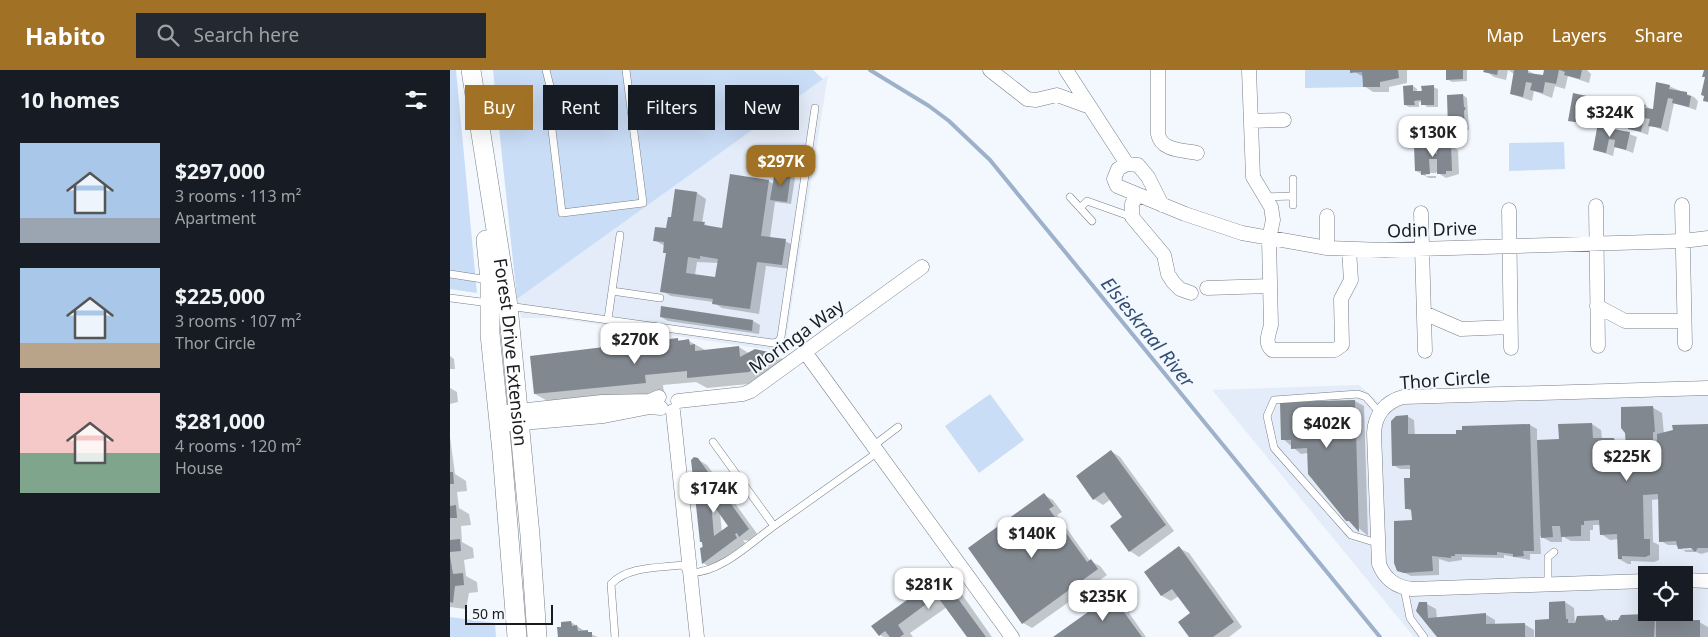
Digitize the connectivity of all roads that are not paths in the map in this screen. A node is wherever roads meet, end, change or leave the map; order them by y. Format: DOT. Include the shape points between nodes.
graph roads {
  1 [pos="470,70"];
  2 [pos="546,70"];
  3 [pos="626,70"];
  4 [pos="990,70"];
  5 [pos="1066,70"];
  6 [pos="1158,70"];
  7 [pos="1249,70"];
  8 [pos="1074,83"];
  9 [pos="1057,95"];
  10 [pos="815,108"];
  11 [pos="1090,108"];
  12 [pos="1284,120"];
  13 [pos="1250,121"];
  14 [pos="1198,154"];
  15 [pos="1127,164"];
  16 [pos="1293,179"];
  17 [pos="1137,196"];
  18 [pos="1293,196"];
  19 [pos="1070,197"];
  20 [pos="1265,197"];
  21 [pos="1162,205"];
  22 [pos="1293,205"];
  23 [pos="1682,205"];
  24 [pos="1596,206"];
  25 [pos="1080,208"];
  26 [pos="1509,210"];
  27 [pos="1421,213"];
  28 [pos="1327,216"];
  29 [pos="1132,217"];
  30 [pos="1092,221"];
  31 [pos="620,235"];
  32 [pos="1708,238"];
  33 [pos="1270,239"];
  34 [pos="1683,241"];
  35 [pos="1596,244"];
  36 [pos="1508,246"];
  37 [pos="1326,248"];
  38 [pos="1423,249"];
  39 [pos="1350,250"];
  40 [pos="922,267"];
  41 [pos="450,274"];
  42 [pos="490,280"];
  43 [pos="1270,286"];
  44 [pos="1207,288"];
  45 [pos="612,291"];
  46 [pos="1191,293"];
  47 [pos="450,298"];
  48 [pos="660,298"];
  49 [pos="499,304"];
  50 [pos="1597,306"];
  51 [pos="1424,313"];
  52 [pos="608,319"];
  53 [pos="1684,321"];
  54 [pos="1510,327"];
  55 [pos="1685,344"];
  56 [pos="1598,346"];
  57 [pos="1510,348"];
  58 [pos="1425,350"];
  59 [pos="805,352"];
  60 [pos="1708,388"];
  61 [pos="668,406"];
  62 [pos="1379,412"];
  63 [pos="519,417"];
  64 [pos="499,419"];
  65 [pos="898,427"];
  66 [pos="713,442"];
  67 [pos="875,449"];
  68 [pos="774,526"];
  69 [pos="1377,543"];
  70 [pos="1554,552"];
  71 [pos="686,569"];
  72 [pos="1693,580"];
  73 [pos="1708,580"];
  74 [pos="1638,581"];
  75 [pos="1548,584"];
  76 [pos="1404,588"];
  77 [pos="517,637"];
  78 [pos="537,637"];
  79 [pos="615,637"];
  80 [pos="689,637"];
  81 [pos="697,637"];
  82 [pos="1012,637"];
  83 [pos="1424,637"];
  1 -- 42 [label="street, Forest Drive Extension"];
  1 -- 49 [label="street, Forest Drive Extension"];
  2 -- 3 [label="lane" via="562,213 643,203"];
  4 -- 9 [label="street" via="1027,99"];
  5 -- 8 [label="street"];
  6 -- 14 [label="street" via="1160,141 1169,147"];
  7 -- 13 [label="street"];
  8 -- 9 [label="street"];
  8 -- 11 [label="street"];
  9 -- 11 [label="street"];
  10 -- 52 [label="lane" via="778,342"];
  11 -- 15 [label="street"];
  12 -- 13 [label="street"];
  13 -- 20 [label="street" via="1253,177"];
  15 -- 17 [label="street, Odin Drive" via="1116,172 1115,182 1120,189"];
  15 -- 21 [label="street" via="1143,170"];
  16 -- 18 [label="lane"];
  17 -- 21 [label="street, Odin Drive"];
  17 -- 29 [label="street" via="1132,204"];
  18 -- 20 [label="lane"];
  18 -- 22 [label="lane"];
  19 -- 25 [label="lane"];
  20 -- 33 [label="street" via="1273,220"];
  21 -- 33 [label="street, Odin Drive" via="1216,225"];
  23 -- 34 [label="street"];
  24 -- 35 [label="street"];
  25 -- 29 [label="lane" via="1087,201"];
  25 -- 30 [label="lane"];
  26 -- 36 [label="street"];
  27 -- 38 [label="street"];
  28 -- 37 [label="street"];
  29 -- 46 [label="street" via="1164,255 1173,282"];
  31 -- 45 [label="lane"];
  32 -- 34 [label="street, Odin Drive"];
  33 -- 37 [label="street, Odin Drive"];
  33 -- 43 [label="street"];
  34 -- 35 [label="street, Odin Drive"];
  34 -- 53 [label="street"];
  35 -- 36 [label="street, Odin Drive"];
  35 -- 50 [label="street"];
  36 -- 38 [label="street, Odin Drive"];
  36 -- 54 [label="street"];
  37 -- 39 [label="street, Odin Drive"];
  38 -- 39 [label="street, Odin Drive"];
  38 -- 51 [label="street"];
  39 -- 43 [label="street" via="1351,280 1341,299 1343,341 1339,348 1272,350 1268,343"];
  40 -- 59 [label="street, Moringa Way"];
  41 -- 42 [label="lane"];
  42 -- 49 [label="street, Forest Drive Extension"];
  43 -- 44 [label="street"];
  45 -- 48 [label="lane"];
  45 -- 52 [label="lane"];
  47 -- 49 [label="lane"];
  49 -- 52 [label="lane"];
  49 -- 63 [label="street, Forest Drive Extension"];
  49 -- 64 [label="street, Forest Drive Extension" via="490,334"];
  50 -- 53 [label="street" via="1624,321"];
  50 -- 56 [label="street"];
  51 -- 54 [label="street" via="1461,329"];
  51 -- 58 [label="street"];
  53 -- 55 [label="street"];
  54 -- 57 [label="street"];
  59 -- 61 [label="street, Moringa Way" via="747,393"];
  59 -- 67 [label="street"];
  60 -- 62 [label="street, Thor Circle" via="1403,398 1390,402"];
  61 -- 63 [label="street, Moringa Way" via="650,401 602,402"];
  61 -- 71 [label="street"];
  62 -- 69 [label="street" via="1374,434"];
  62 -- 69 [label="lane" via="1366,397 1358,394 1274,400 1267,416 1274,448 1350,535"];
  63 -- 64 [label="street, Moringa Way"];
  63 -- 78 [label="street, Forest Drive Extension"];
  64 -- 77 [label="street, Forest Drive Extension"];
  65 -- 67 [label="lane"];
  66 -- 68 [label="lane"];
  67 -- 68 [label="lane"];
  67 -- 82 [label="street"];
  68 -- 71 [label="lane" via="717,566 704,572"];
  69 -- 76 [label="street" via="1382,571 1392,582"];
  70 -- 75 [label="lane" via="1548,556"];
  71 -- 79 [label="lane" via="626,572 615,580 611,584"];
  71 -- 80 [label="street"];
  71 -- 81 [label="street"];
  72 -- 73 [label="street"];
  74 -- 75 [label="street"];
  75 -- 76 [label="street"];
  76 -- 83 [label="lane" via="1410,618"];
}
